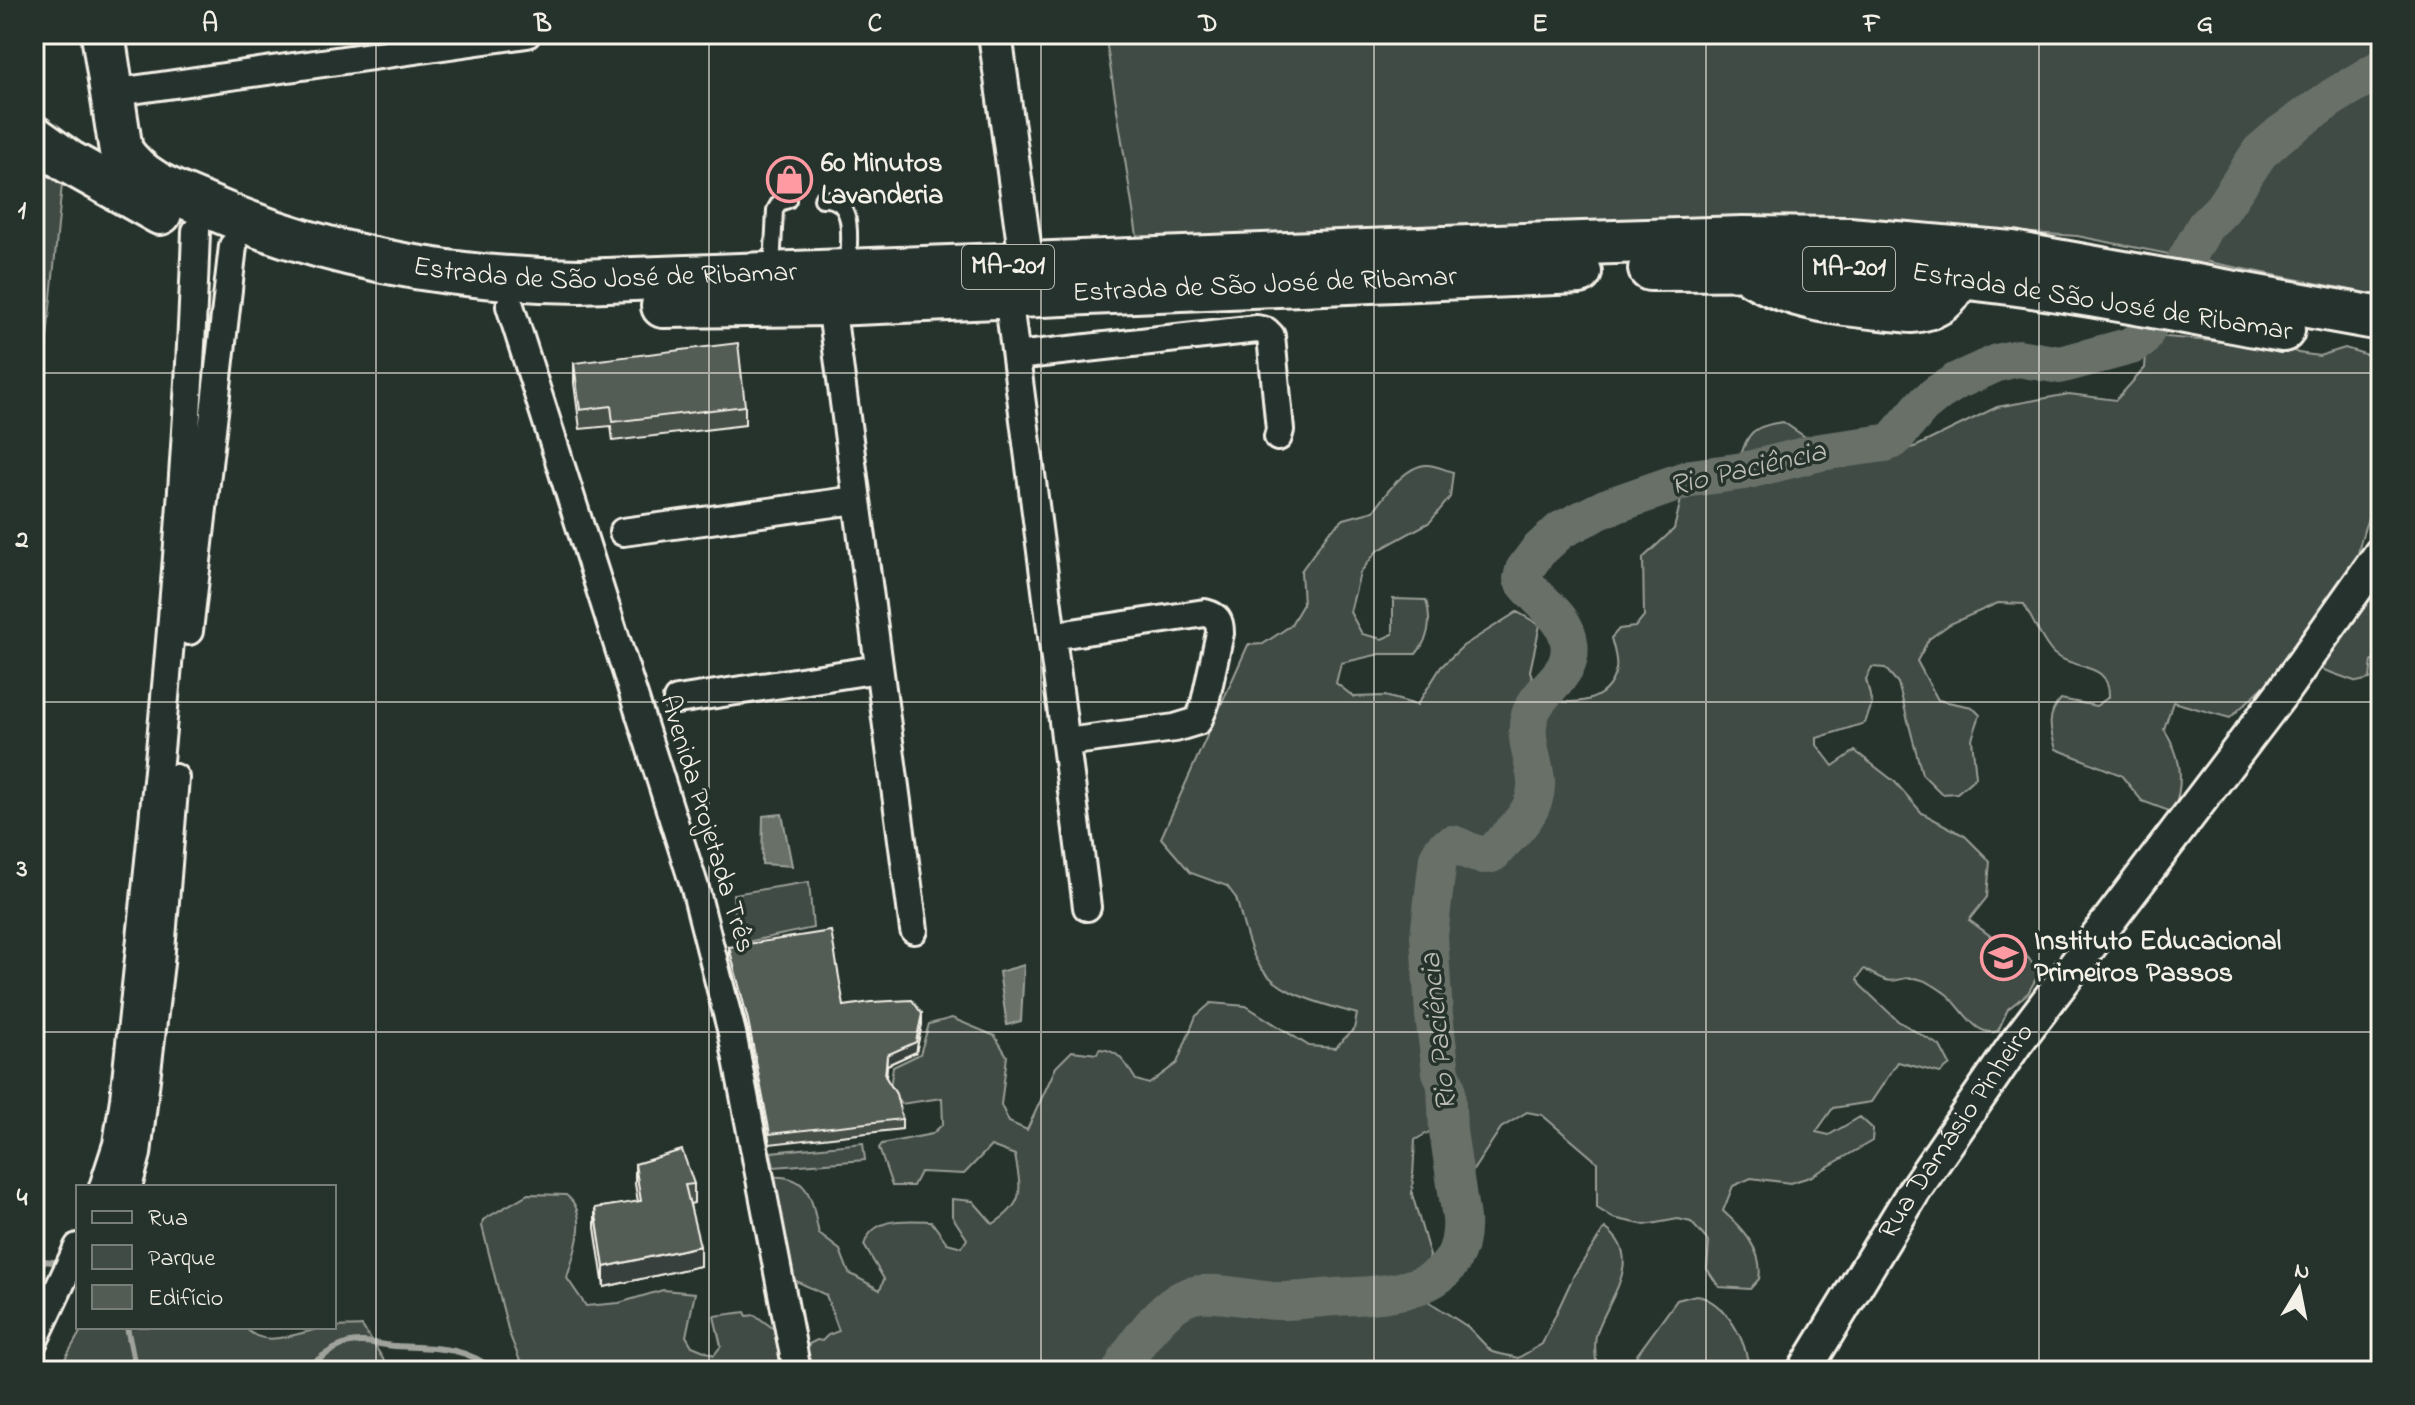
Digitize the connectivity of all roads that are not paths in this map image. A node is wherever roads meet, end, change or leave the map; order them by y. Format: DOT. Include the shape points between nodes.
graph roads {
  1 [pos="103,34"];
  2 [pos="527,34"];
  3 [pos="995,34"];
  4 [pos="114,110"];
  5 [pos="34,111"];
  6 [pos="34,137"];
  7 [pos="822,199"];
  8 [pos="788,200"];
  9 [pos="215,238"];
  10 [pos="1952,262"];
  11 [pos="771,274"];
  12 [pos="1017,281"];
  13 [pos="839,288"];
  14 [pos="2199,300"];
  15 [pos="510,306"];
  16 [pos="2381,319"];
  17 [pos="2381,347"];
  18 [pos="1016,356"];
  19 [pos="1278,437"];
  20 [pos="198,450"];
  21 [pos="856,500"];
  22 [pos="623,532"];
  23 [pos="2381,553"];
  24 [pos="1052,636"];
  25 [pos="879,669"];
  26 [pos="677,700"];
  27 [pos="1066,742"];
  28 [pos="1087,907"];
  29 [pos="154,920"];
  30 [pos="914,930"];
  31 [pos="104,1185"];
  32 [pos="129,1185"];
  33 [pos="76,1251"];
  34 [pos="34,1341"];
  35 [pos="797,1371"];
  36 [pos="1804,1371"];
  1 -- 4 [label="main road, MA-201"];
  2 -- 4 [label="street"];
  3 -- 12 [label="street"];
  4 -- 5 [label="main road" via="106,134 92,138 75,135"];
  4 -- 11 [label="main road, Estrada de São José de Ribamar / MA-201" via="121,151 149,180 274,232 376,260 543,281"];
  6 -- 9 [label="main road, Estrada de São José de Ribamar / MA-201" via="129,198"];
  7 -- 13 [label="lane" via="833,198 848,212"];
  8 -- 11 [label="lane" via="775,210"];
  9 -- 15 [label="main road, Estrada de São José de Ribamar / MA-201" via="301,270 373,289"];
  9 -- 20 [label="street"];
  9 -- 20 [label="street"];
  10 -- 12 [label="main road, Estrada de São José de Ribamar / MA-201" via="1849,239 1743,238 1253,255"];
  10 -- 12 [label="main road, Estrada de São José de Ribamar / MA-201" via="1952,289 1941,303 1911,311 1798,296 1742,268"];
  10 -- 14 [label="main road, Estrada de São José de Ribamar / MA-201"];
  11 -- 13 [label="main road, Estrada de São José de Ribamar / MA-201"];
  12 -- 13 [label="main road, Estrada de São José de Ribamar / MA-201"];
  12 -- 18 [label="street"];
  13 -- 15 [label="main road, Estrada de São José de Ribamar / MA-201"];
  13 -- 21 [label="street"];
  14 -- 16 [label="main road, Estrada de São José de Ribamar / MA-201"];
  14 -- 17 [label="main road, Estrada de São José de Ribamar / MA-201"];
  15 -- 35 [label="street, Avenida Projetada Três" via="716,963"];
  18 -- 19 [label="street" via="1266,331 1271,336"];
  18 -- 24 [label="street"];
  20 -- 29 [label="street"];
  21 -- 22 [label="street"];
  21 -- 25 [label="street"];
  23 -- 36 [label="street, Rua Damásio Pinheiro" via="2281,694 2016,1043 1914,1191"];
  24 -- 27 [label="street"];
  24 -- 27 [label="street" via="1205,613 1220,622 1198,721"];
  25 -- 26 [label="street"];
  25 -- 30 [label="street"];
  27 -- 28 [label="street"];
  29 -- 31 [label="street" via="119,1129"];
  29 -- 32 [label="street" via="137,1154"];
  33 -- 34 [label="street"];
}
